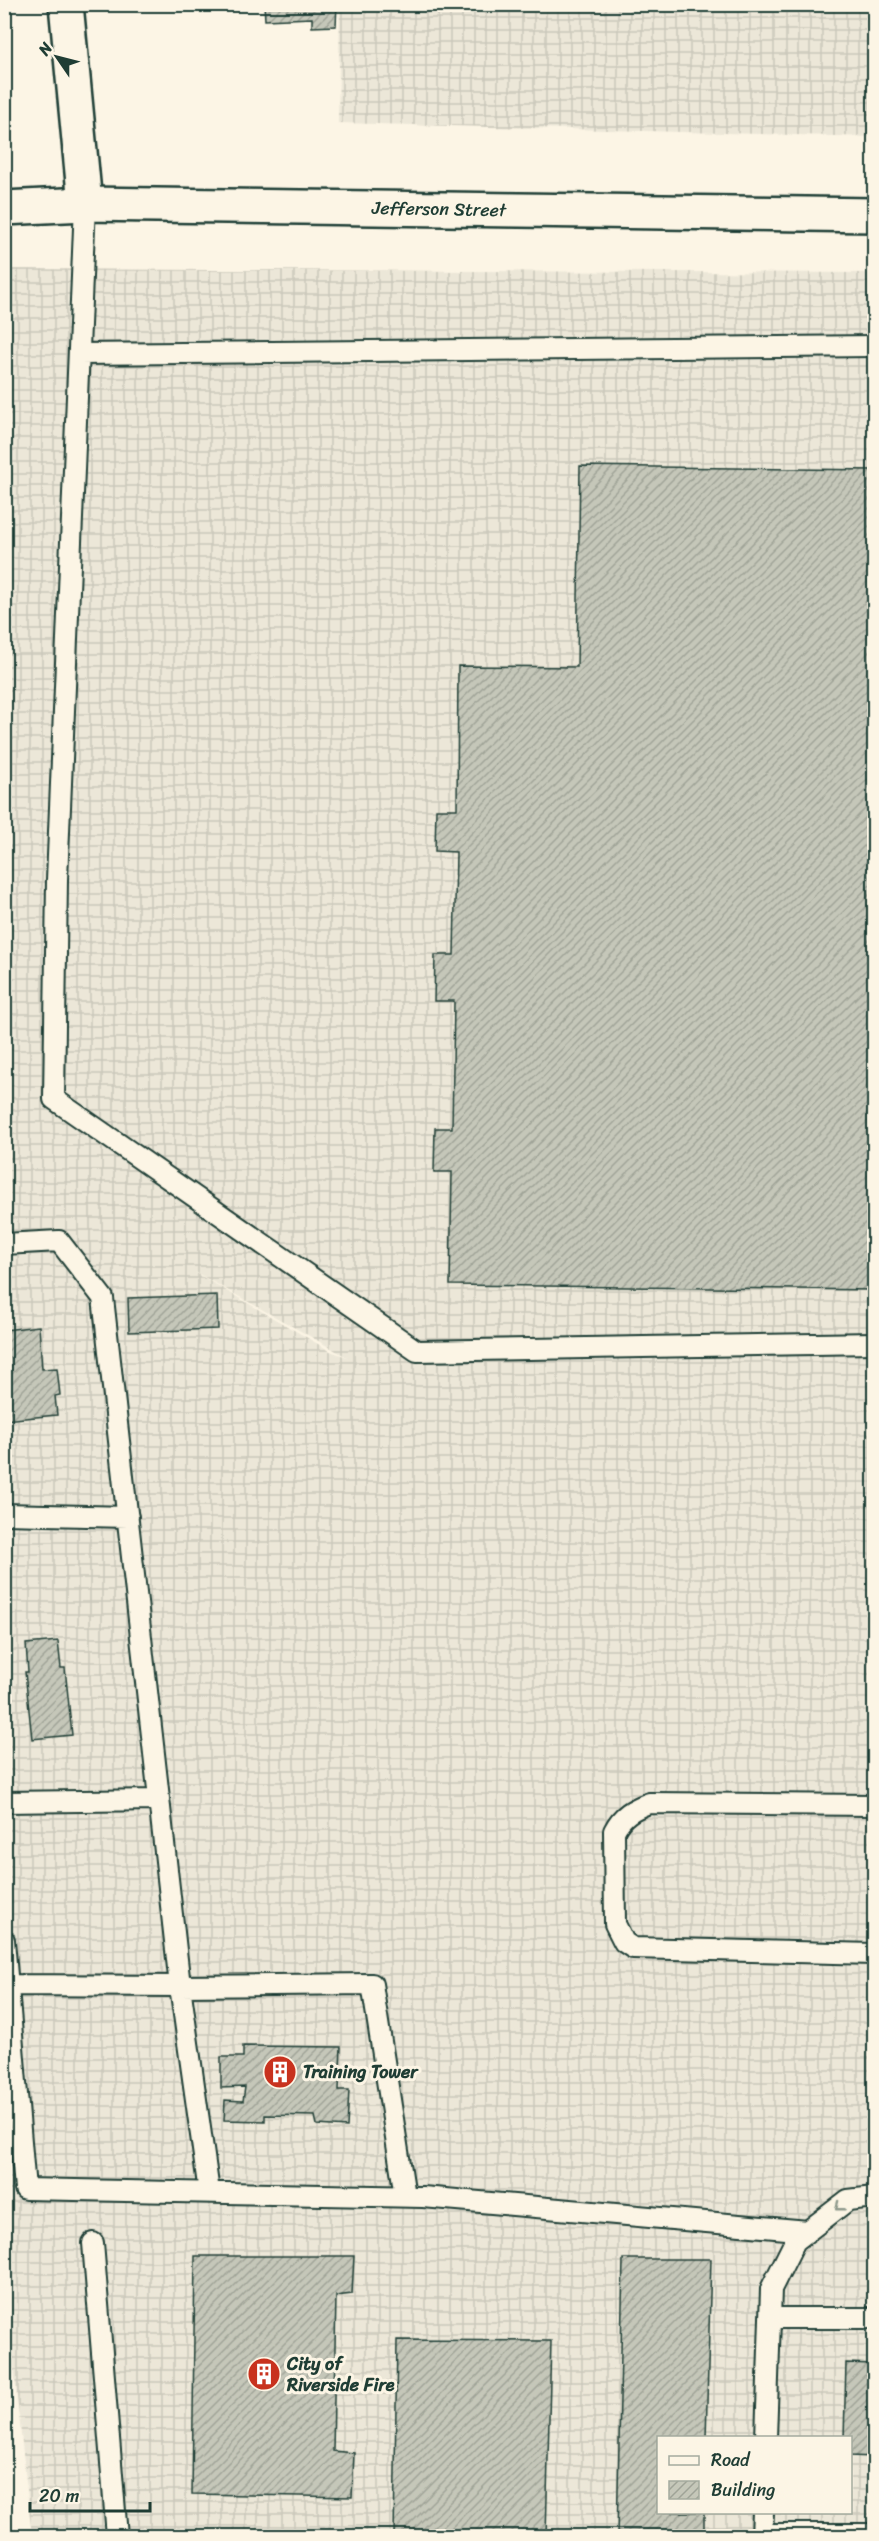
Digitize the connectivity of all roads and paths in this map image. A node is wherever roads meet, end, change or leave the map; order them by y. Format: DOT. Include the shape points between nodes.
graph roads {
  1 [pos="66,4"];
  2 [pos="85,204"];
  3 [pos="4,208"];
  4 [pos="874,214"];
  5 [pos="874,346"];
  6 [pos="79,354"];
  7 [pos="4,1244"];
  8 [pos="874,1343"];
  9 [pos="4,1514"];
  10 [pos="128,1517"];
  11 [pos="159,1800"];
  12 [pos="4,1802"];
  13 [pos="874,1805"];
  14 [pos="4,1940"];
  15 [pos="874,1954"];
  16 [pos="8,1985"];
  17 [pos="180,1986"];
  18 [pos="209,2192"];
  19 [pos="405,2196"];
  20 [pos="874,2197"];
  21 [pos="808,2230"];
  22 [pos="93,2243"];
  23 [pos="770,2318"];
  24 [pos="874,2318"];
  25 [pos="766,2436"];
  26 [pos="763,2514"];
  27 [pos="874,2534"];
  28 [pos="762,2535"];
  29 [pos="117,2536"];
  1 -- 2 [label="street"];
  2 -- 3 [label="street, Jefferson Street"];
  2 -- 4 [label="street, Jefferson Street"];
  2 -- 6 [label="lane"];
  5 -- 6 [label="lane"];
  6 -- 8 [label="lane" via="57,880 54,1099 417,1351"];
  7 -- 10 [label="lane" via="59,1241 103,1298"];
  9 -- 10 [label="lane"];
  10 -- 11 [label="lane"];
  11 -- 12 [label="lane"];
  11 -- 17 [label="lane"];
  13 -- 15 [label="lane" via="649,1803 631,1810 614,1831 615,1924 624,1942 633,1948"];
  14 -- 16 [label="lane"];
  16 -- 17 [label="lane"];
  16 -- 18 [label="lane" via="25,2189"];
  17 -- 18 [label="lane"];
  17 -- 19 [label="lane" via="372,1984"];
  18 -- 19 [label="lane"];
  19 -- 21 [label="lane"];
  20 -- 21 [label="lane, one-way" via="848,2199"];
  21 -- 23 [label="lane" via="795,2241 771,2289"];
  22 -- 29 [label="lane"];
  23 -- 24 [label="lane"];
  23 -- 25 [label="lane"];
  26 -- 28 [label="lane"];
  27 -- 28 [label="lane"];
}
